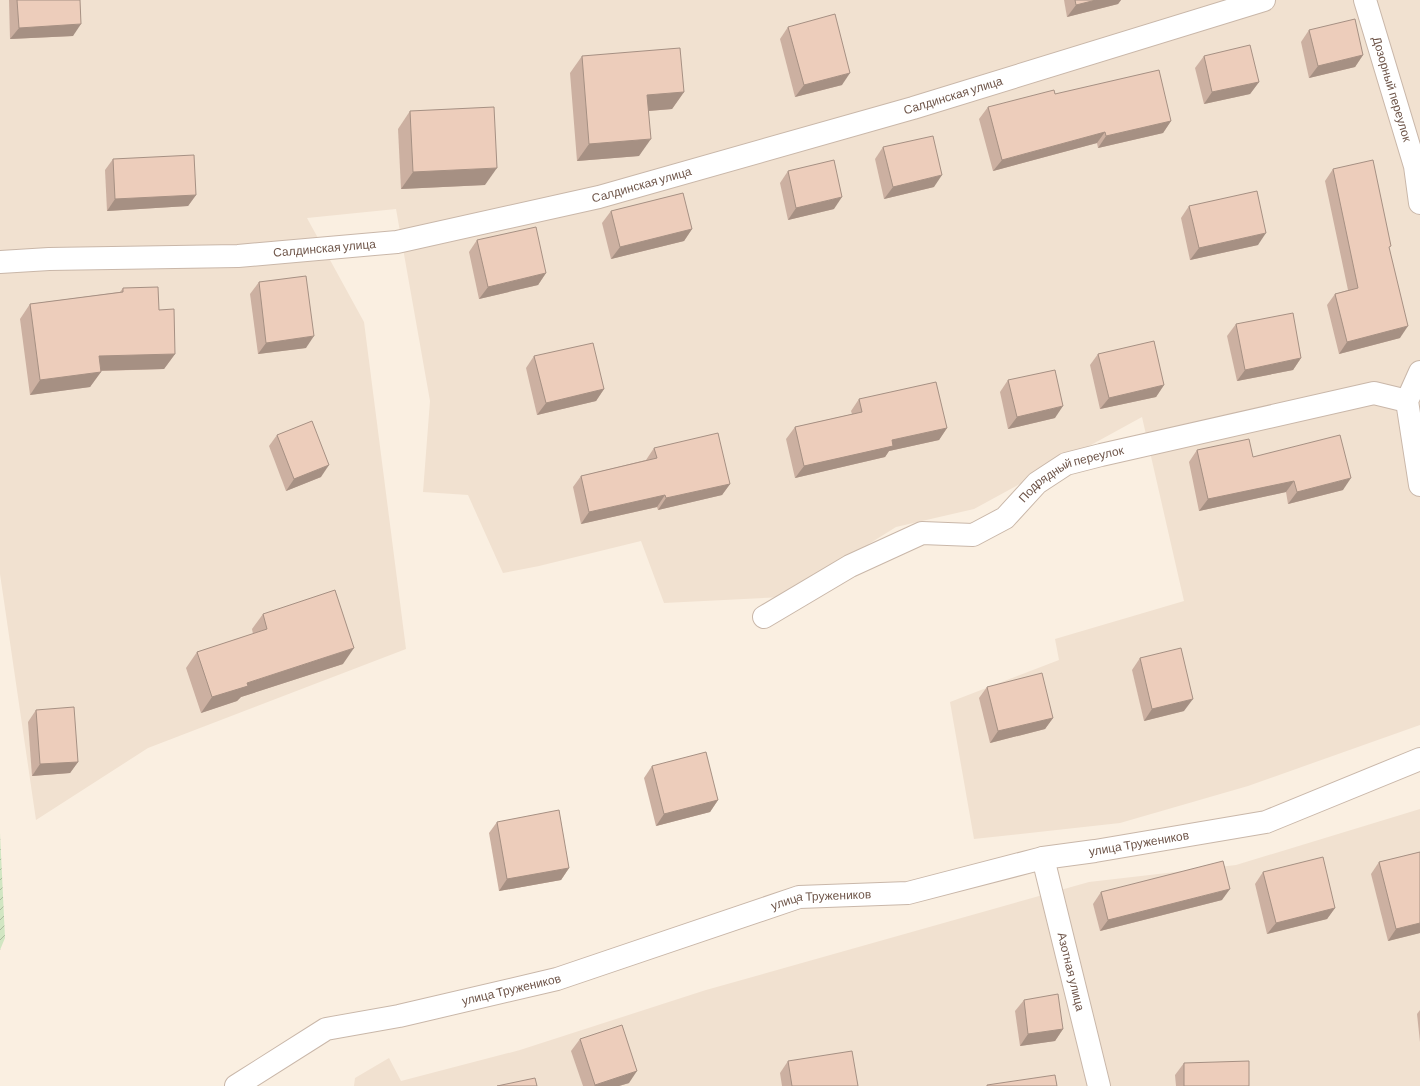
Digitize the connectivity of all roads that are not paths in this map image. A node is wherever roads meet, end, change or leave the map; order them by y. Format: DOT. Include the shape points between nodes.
graph roads {
  1 [pos="1264,0"];
  2 [pos="1364,0"];
  3 [pos="1420,203"];
  4 [pos="0,262"];
  5 [pos="1420,372"];
  6 [pos="1406,401"];
  7 [pos="1420,485"];
  8 [pos="764,617"];
  9 [pos="1420,759"];
  10 [pos="1043,858"];
  11 [pos="236,1086"];
  12 [pos="1099,1086"];
  1 -- 4 [label="street, Салдинская улица" via="913,108 599,197 397,242 238,256"];
  2 -- 3 [label="street, Дозорный переулок" via="1415,166"];
  5 -- 6 [label="street"];
  6 -- 7 [label="street"];
  6 -- 8 [label="street, Подрядный переулок" via="1374,393 1066,464 1037,483 1005,518 973,535 922,533 850,566"];
  9 -- 10 [label="street, улица Тружеников" via="1266,822"];
  10 -- 11 [label="street, улица Тружеников" via="908,893 799,897 557,979 400,1016 326,1029"];
  10 -- 12 [label="street, Азотная улица"];
}
